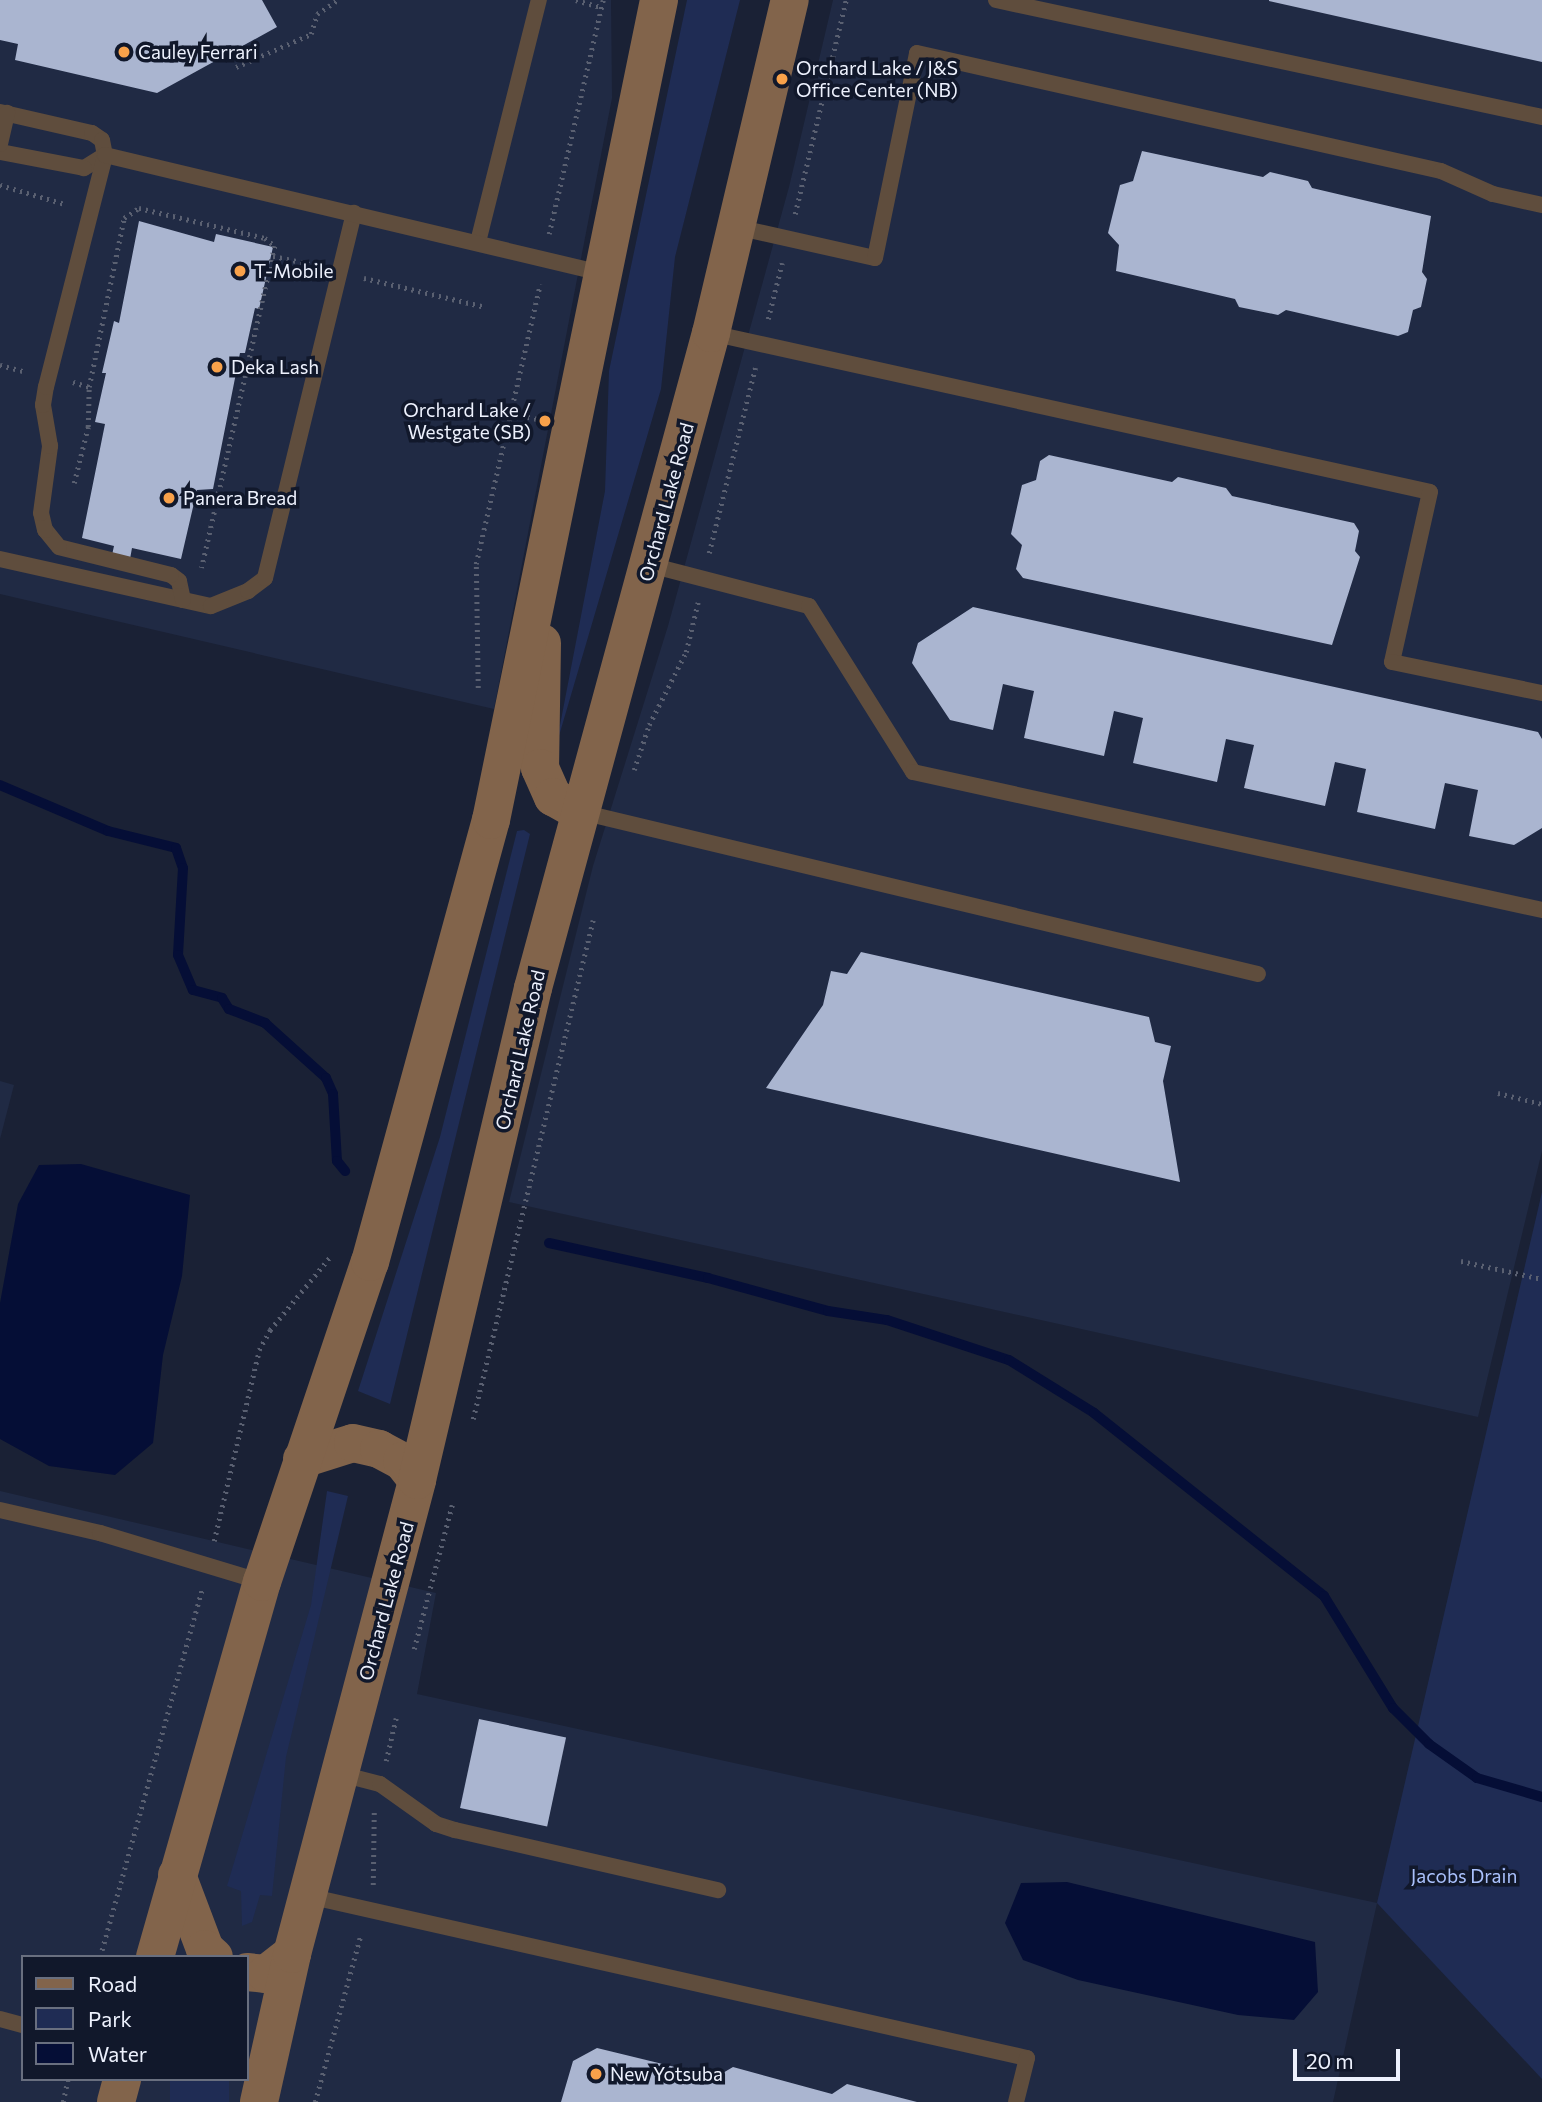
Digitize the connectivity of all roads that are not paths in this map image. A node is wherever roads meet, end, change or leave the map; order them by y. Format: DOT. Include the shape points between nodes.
graph roads {
  1 [pos="539,0"];
  2 [pos="659,0"];
  3 [pos="790,0"];
  4 [pos="996,0"];
  5 [pos="3,113"];
  6 [pos="1542,117"];
  7 [pos="0,144"];
  8 [pos="0,152"];
  9 [pos="105,155"];
  10 [pos="1542,205"];
  11 [pos="354,213"];
  12 [pos="736,227"];
  13 [pos="478,242"];
  14 [pos="601,273"];
  15 [pos="711,333"];
  16 [pos="0,559"];
  17 [pos="650,565"];
  18 [pos="538,582"];
  19 [pos="188,601"];
  20 [pos="1542,693"];
  21 [pos="578,811"];
  22 [pos="1542,910"];
  23 [pos="1258,974"];
  24 [pos="302,1459"];
  25 [pos="417,1480"];
  26 [pos="0,1510"];
  27 [pos="262,1582"];
  28 [pos="341,1774"];
  29 [pos="177,1875"];
  30 [pos="718,1890"];
  31 [pos="308,1896"];
  32 [pos="292,1954"];
  33 [pos="156,1955"];
  34 [pos="212,1955"];
  35 [pos="248,1972"];
  36 [pos="0,2019"];
  37 [pos="21,2024"];
  38 [pos="121,2081"];
  39 [pos="116,2102"];
  40 [pos="259,2102"];
  41 [pos="1016,2102"];
  1 -- 13 [label="lane"];
  2 -- 14 [label="main road"];
  3 -- 12 [label="main road, Orchard Lake Road"];
  4 -- 6 [label="lane"];
  5 -- 7 [label="lane"];
  5 -- 9 [label="lane" via="92,133 102,140"];
  8 -- 9 [label="lane" via="83,168"];
  9 -- 11 [label="lane"];
  9 -- 19 [label="lane" via="43,405 50,446 45,530 58,547 172,575"];
  10 -- 12 [label="lane" via="1493,194 1441,170 917,53 875,258"];
  11 -- 13 [label="lane"];
  11 -- 19 [label="lane" via="265,578 211,606"];
  12 -- 15 [label="main road, Orchard Lake Road"];
  13 -- 14 [label="lane"];
  14 -- 18 [label="main road"];
  15 -- 17 [label="main road, Orchard Lake Road"];
  15 -- 20 [label="lane" via="1430,492 1392,662"];
  16 -- 19 [label="lane"];
  17 -- 21 [label="main road, Orchard Lake Road"];
  17 -- 22 [label="lane" via="809,606 913,772"];
  18 -- 21 [label="main road" via="544,669 540,768 552,797"];
  18 -- 24 [label="main road" via="491,820 370,1262"];
  21 -- 23 [label="lane"];
  21 -- 25 [label="main road, Orchard Lake Road"];
  24 -- 25 [label="main road" via="353,1443 402,1461"];
  24 -- 27 [label="main road"];
  25 -- 28 [label="main road, Orchard Lake Road"];
  26 -- 27 [label="lane"];
  27 -- 29 [label="main road"];
  28 -- 30 [label="lane" via="380,1784 436,1824 455,1830"];
  28 -- 31 [label="main road, Orchard Lake Road"];
  29 -- 33 [label="main road"];
  29 -- 34 [label="main road" via="205,1949"];
  31 -- 32 [label="main road, Orchard Lake Road"];
  31 -- 41 [label="lane" via="1027,2058"];
  32 -- 35 [label="main road" via="266,1974"];
  32 -- 40 [label="main road, Orchard Lake Road"];
  36 -- 37 [label="lane"];
  38 -- 39 [label="main road"];
}
